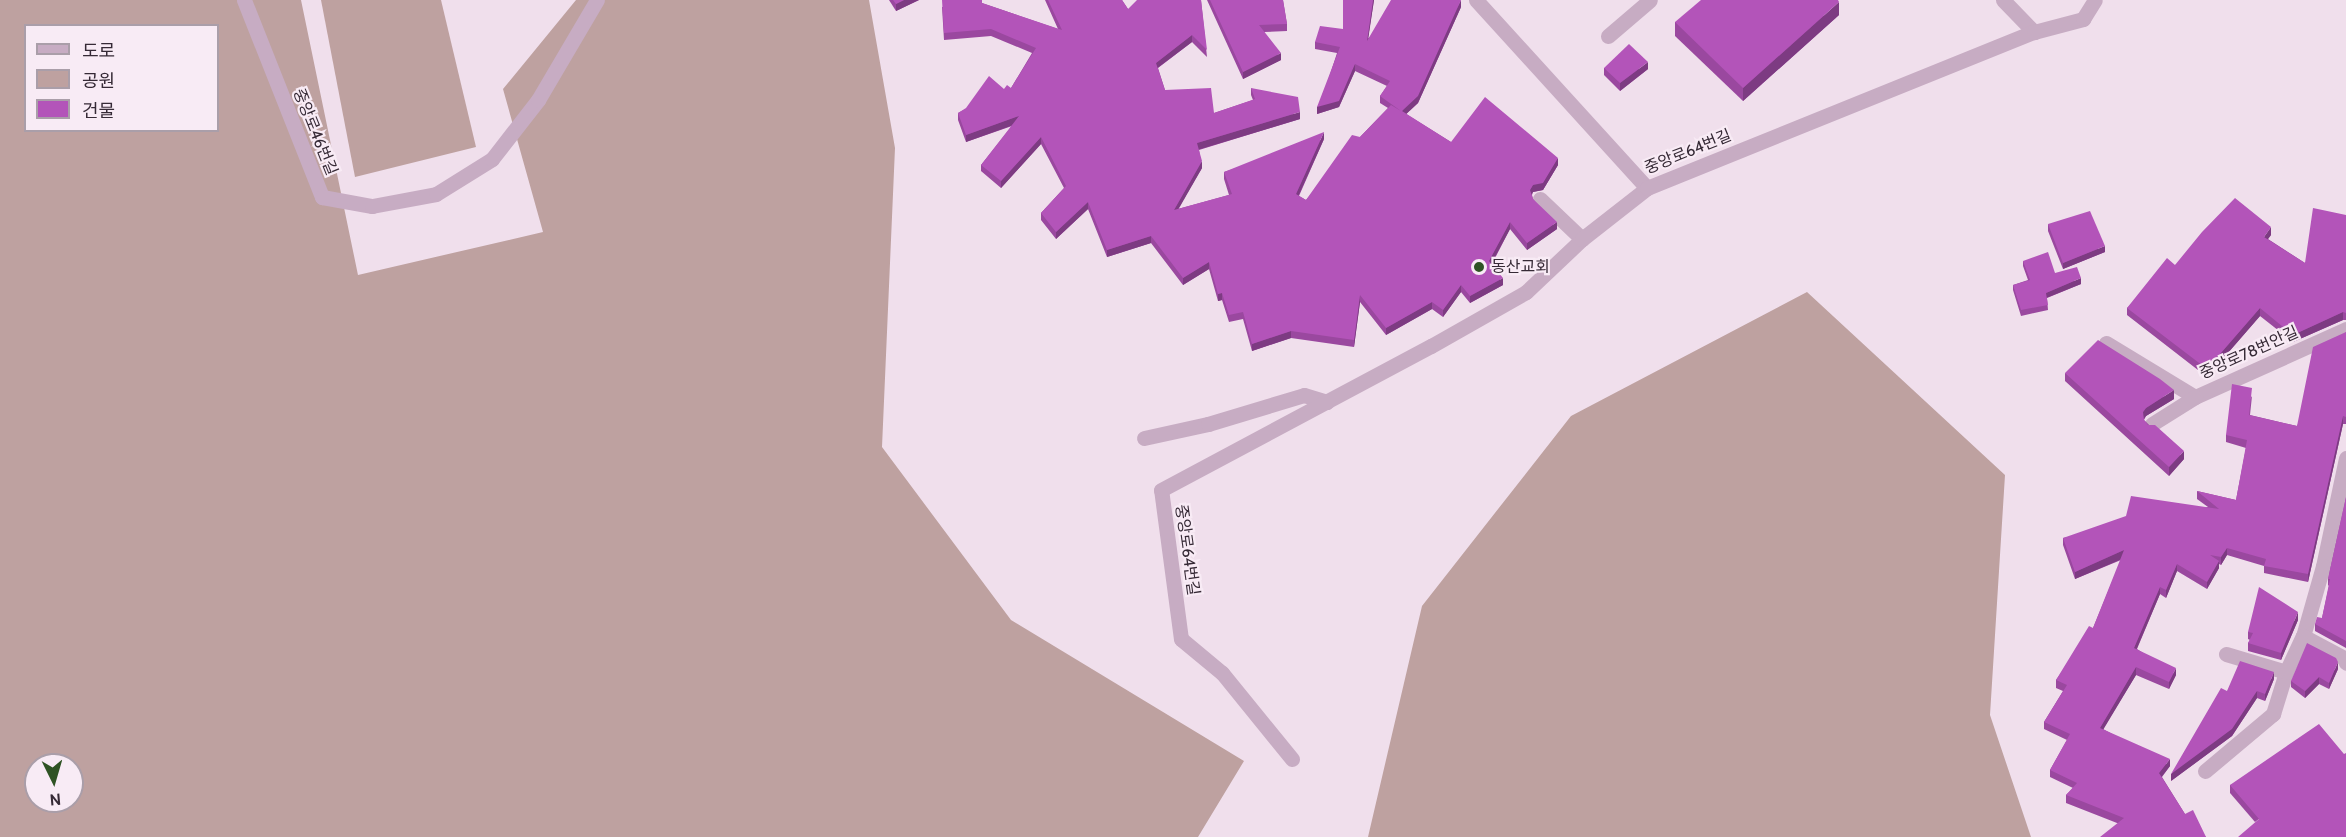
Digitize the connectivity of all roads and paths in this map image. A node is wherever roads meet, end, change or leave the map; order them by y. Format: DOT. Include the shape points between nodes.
graph roads {
  1 [pos="244,0"];
  2 [pos="597,0"];
  3 [pos="1476,0"];
  4 [pos="1650,0"];
  5 [pos="2003,0"];
  6 [pos="2095,0"];
  7 [pos="2034,32"];
  8 [pos="1608,36"];
  9 [pos="1647,188"];
  10 [pos="1540,199"];
  11 [pos="1582,239"];
  12 [pos="2346,329"];
  13 [pos="2106,344"];
  14 [pos="2195,397"];
  15 [pos="1327,402"];
  16 [pos="2151,424"];
  17 [pos="1144,438"];
  18 [pos="2346,458"];
  19 [pos="2302,636"];
  20 [pos="2226,654"];
  21 [pos="2346,663"];
  22 [pos="2286,672"];
  23 [pos="1292,759"];
  24 [pos="2205,771"];
  1 -- 2 [label="street, 중앙로46번길" via="322,197 372,206 436,194 492,159 538,100"];
  3 -- 9 [label="street"];
  4 -- 8 [label="street"];
  5 -- 7 [label="street"];
  6 -- 7 [label="street, 중앙로64번길" via="2083,20"];
  7 -- 9 [label="street, 중앙로64번길"];
  9 -- 11 [label="street, 중앙로64번길"];
  10 -- 11 [label="street"];
  11 -- 15 [label="street, 중앙로64번길" via="1526,292"];
  12 -- 14 [label="street, 중앙로78번안길"];
  13 -- 14 [label="street, 중앙로78번안길"];
  14 -- 16 [label="street"];
  15 -- 17 [label="street" via="1304,395 1208,424"];
  15 -- 23 [label="street, 중앙로64번길" via="1161,490 1181,639 1222,673"];
  18 -- 19 [label="street" via="2323,566"];
  19 -- 21 [label="street" via="2344,658"];
  19 -- 22 [label="street"];
  20 -- 22 [label="street"];
  22 -- 24 [label="street" via="2272,714"];
}
